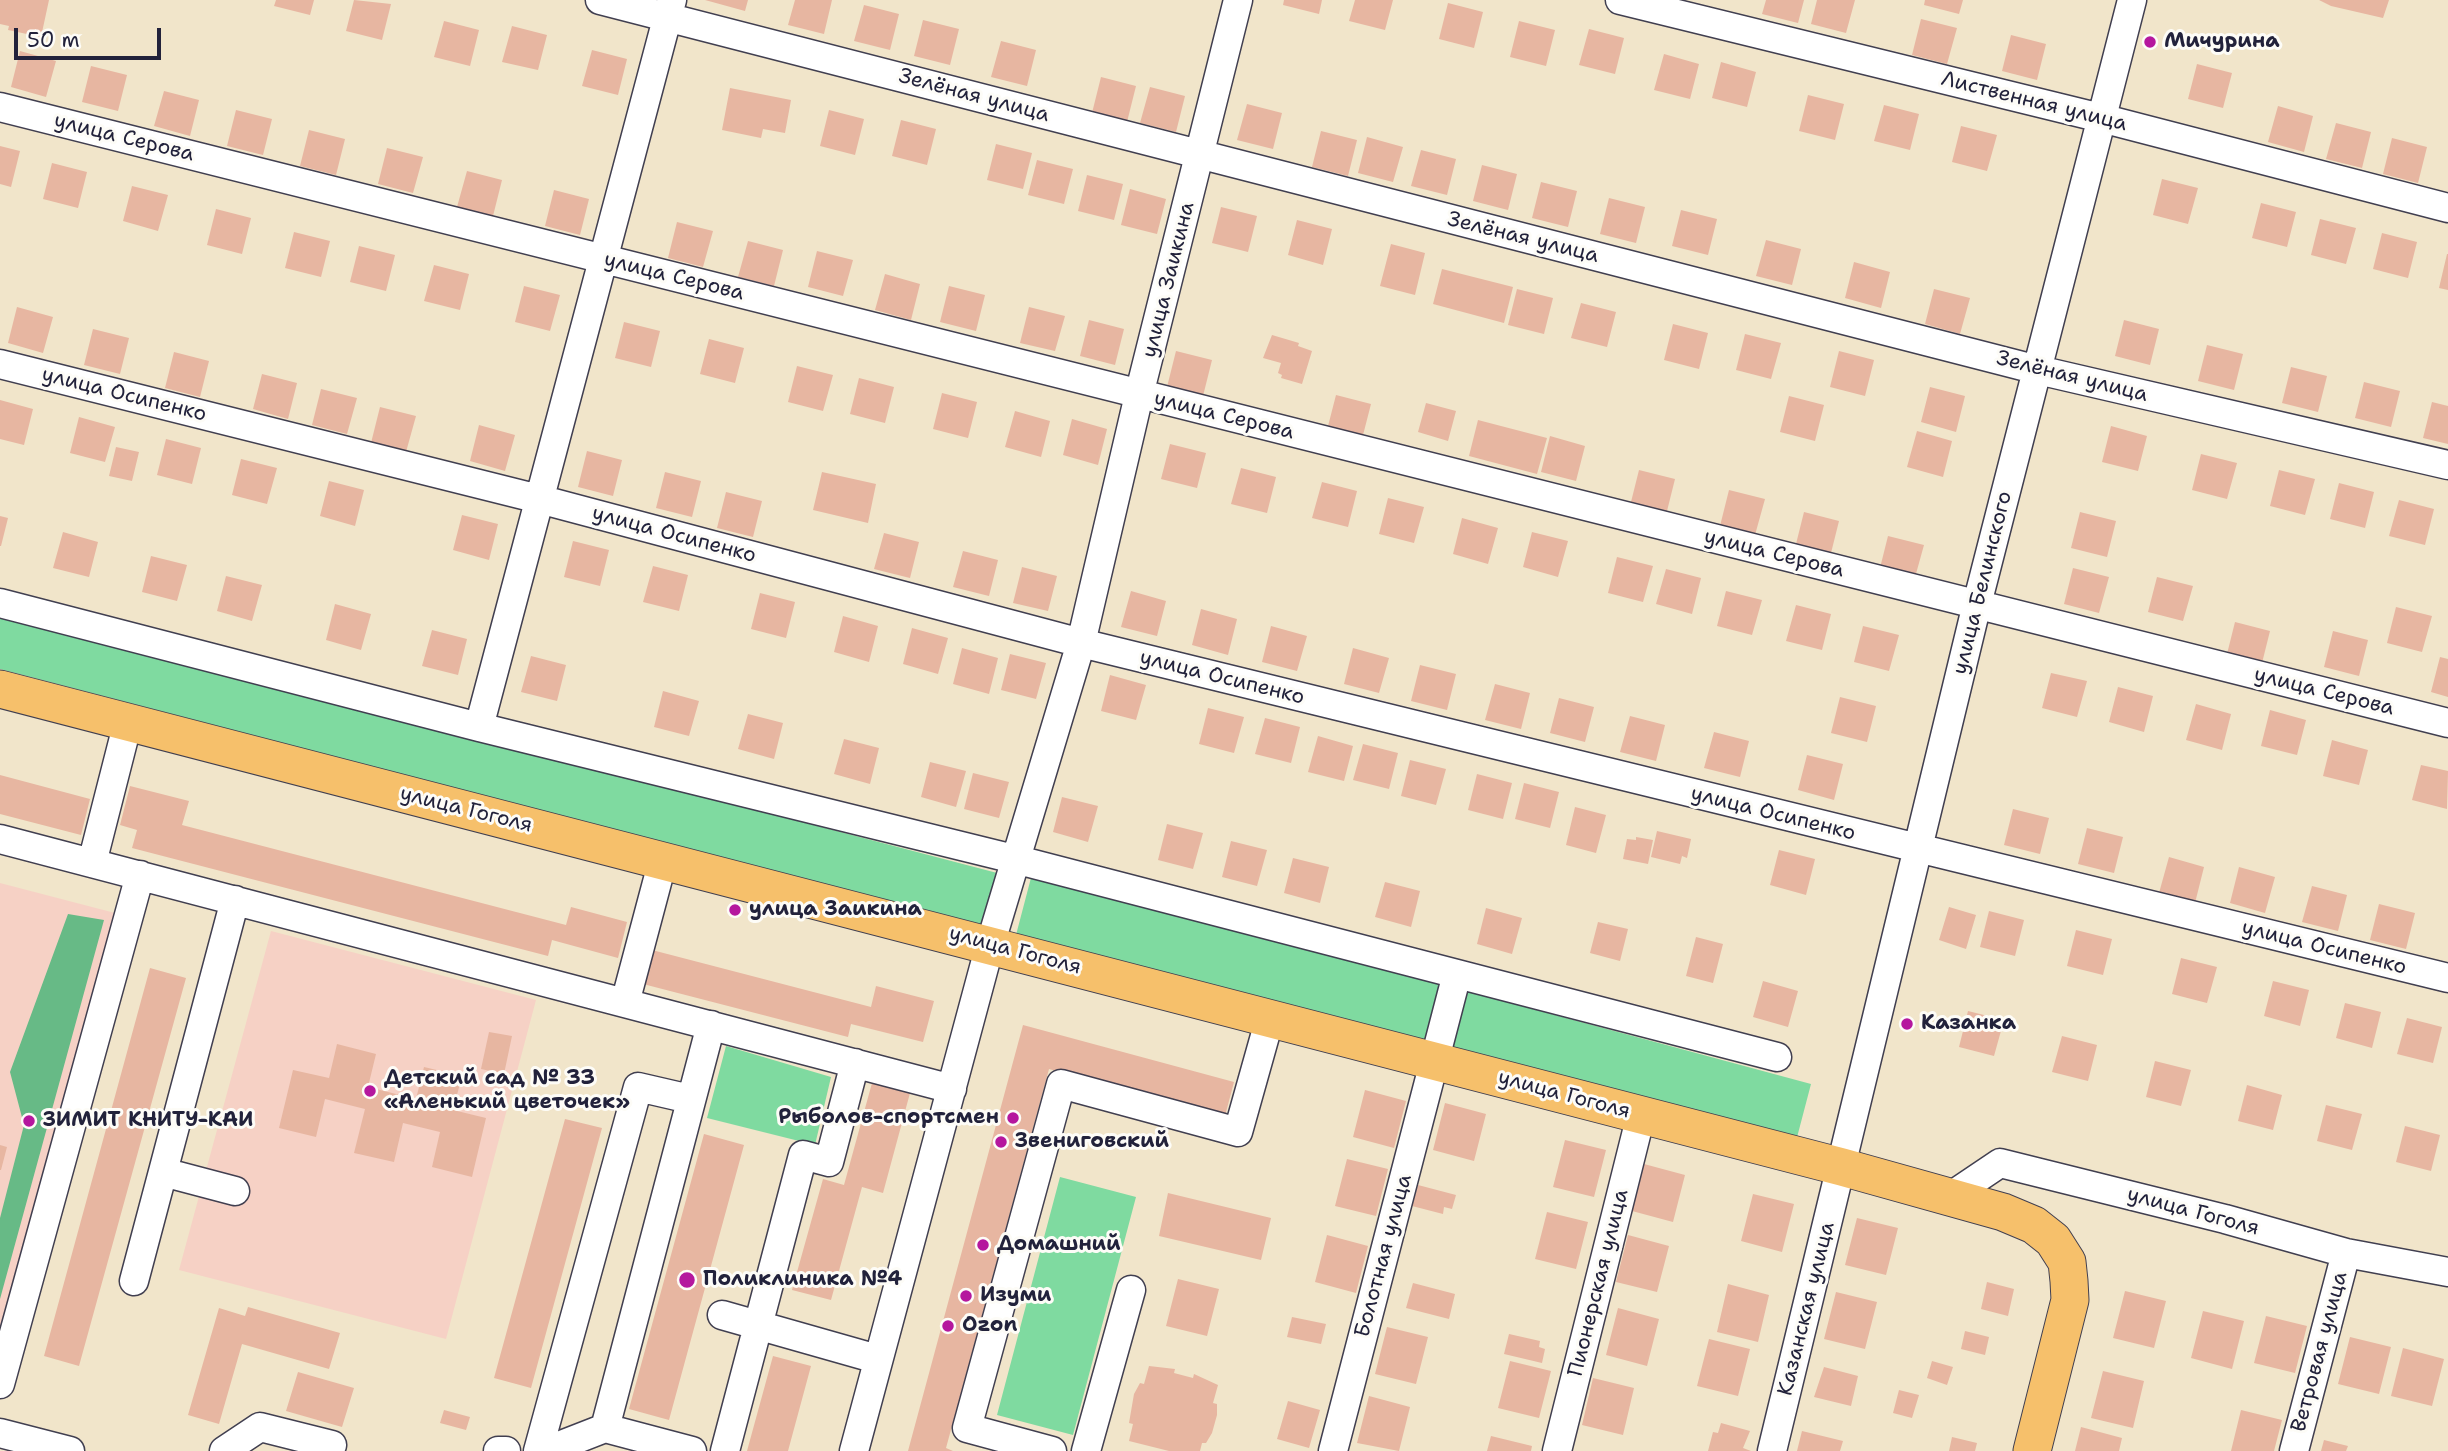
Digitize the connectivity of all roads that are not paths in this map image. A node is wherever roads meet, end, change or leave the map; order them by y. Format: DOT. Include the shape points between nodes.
graph roads {
  1 [pos="600,0"];
  2 [pos="1238,0"];
  3 [pos="1620,0"];
  4 [pos="2132,0"];
  5 [pos="670,8"];
  6 [pos="0,107"];
  7 [pos="2101,118"];
  8 [pos="1200,155"];
  9 [pos="2448,208"];
  10 [pos="604,260"];
  11 [pos="0,364"];
  12 [pos="2038,370"];
  13 [pos="1139,395"];
  14 [pos="2448,465"];
  15 [pos="539,499"];
  16 [pos="0,603"];
  17 [pos="1977,604"];
  18 [pos="1081,643"];
  19 [pos="0,689"];
  20 [pos="128,722"];
  21 [pos="2448,723"];
  22 [pos="479,727"];
  23 [pos="0,839"];
  24 [pos="1918,849"];
  25 [pos="663,860"];
  26 [pos="1018,860"];
  27 [pos="92,863"];
  28 [pos="140,876"];
  29 [pos="235,900"];
  30 [pos="990,945"];
  31 [pos="1457,974"];
  32 [pos="2448,978"];
  33 [pos="625,1003"];
  34 [pos="1270,1018"];
  35 [pos="711,1025"];
  36 [pos="1777,1057"];
  37 [pos="1434,1061"];
  38 [pos="855,1063"];
  39 [pos="952,1089"];
  40 [pos="690,1099"];
  41 [pos="1641,1115"];
  42 [pos="1842,1167"];
  43 [pos="163,1172"];
  44 [pos="235,1191"];
  45 [pos="1948,1198"];
  46 [pos="2346,1254"];
  47 [pos="2448,1272"];
  48 [pos="134,1281"];
  49 [pos="1131,1290"];
  50 [pos="722,1315"];
  51 [pos="759,1326"];
  52 [pos="877,1359"];
  53 [pos="0,1384"];
  54 [pos="605,1428"];
  55 [pos="0,1433"];
  56 [pos="332,1445"];
  57 [pos="70,1451"];
  58 [pos="225,1451"];
  59 [pos="498,1451"];
  60 [pos="506,1451"];
  61 [pos="538,1451"];
  62 [pos="546,1451"];
  63 [pos="692,1451"];
  64 [pos="726,1451"];
  65 [pos="854,1451"];
  66 [pos="1052,1451"];
  67 [pos="1086,1451"];
  68 [pos="1333,1451"];
  69 [pos="1557,1451"];
  70 [pos="1772,1451"];
  71 [pos="2032,1451"];
  72 [pos="2294,1451"];
  1 -- 5 [label="street, Зелёная улица"];
  2 -- 8 [label="street, улица Заикина"];
  3 -- 7 [label="street, Лиственная улица"];
  4 -- 7 [label="street, улица Белинского"];
  5 -- 8 [label="street, Зелёная улица"];
  5 -- 10 [label="street"];
  6 -- 10 [label="street, улица Серова"];
  7 -- 9 [label="street, Лиственная улица"];
  7 -- 12 [label="street, улица Белинского"];
  8 -- 12 [label="street, Зелёная улица"];
  8 -- 13 [label="street, улица Заикина"];
  10 -- 13 [label="street, улица Серова"];
  10 -- 15 [label="street"];
  11 -- 15 [label="street, улица Осипенко"];
  12 -- 14 [label="street, Зелёная улица"];
  12 -- 17 [label="street, улица Белинского"];
  13 -- 17 [label="street, улица Серова"];
  13 -- 18 [label="street, улица Заикина"];
  15 -- 18 [label="street, улица Осипенко"];
  15 -- 22 [label="street"];
  16 -- 22 [label="street"];
  17 -- 21 [label="street, улица Серова"];
  17 -- 24 [label="street, улица Белинского"];
  18 -- 24 [label="street, улица Осипенко"];
  18 -- 26 [label="street, улица Заикина"];
  19 -- 20 [label="main road, улица Гоголя"];
  20 -- 25 [label="main road, улица Гоголя"];
  20 -- 27 [label="street"];
  22 -- 26 [label="street"];
  23 -- 27 [label="street"];
  24 -- 32 [label="street, улица Осипенко"];
  24 -- 42 [label="street, улица Белинского"];
  25 -- 30 [label="main road, улица Гоголя"];
  25 -- 33 [label="street"];
  26 -- 30 [label="street, улица Заикина"];
  26 -- 31 [label="street"];
  27 -- 28 [label="street"];
  28 -- 29 [label="street"];
  28 -- 53 [label="street"];
  29 -- 33 [label="street"];
  29 -- 43 [label="street"];
  30 -- 34 [label="main road, улица Гоголя"];
  30 -- 39 [label="street, улица Заикина"];
  31 -- 36 [label="street"];
  31 -- 37 [label="street, Болотная улица"];
  33 -- 35 [label="street"];
  34 -- 37 [label="main road, улица Гоголя"];
  34 -- 66 [label="street" via="1238,1132 1061,1084 967,1428"];
  35 -- 38 [label="street"];
  35 -- 40 [label="street"];
  37 -- 41 [label="main road, улица Гоголя"];
  37 -- 68 [label="street, Болотная улица"];
  38 -- 39 [label="street"];
  38 -- 51 [label="street" via="829,1162 803,1155"];
  39 -- 52 [label="street, улица Заикина"];
  40 -- 54 [label="street"];
  40 -- 61 [label="street" via="638,1087"];
  41 -- 42 [label="main road, улица Гоголя"];
  41 -- 69 [label="street, Пионерская улица"];
  42 -- 45 [label="main road, улица Гоголя"];
  42 -- 70 [label="street, Казанская улица"];
  43 -- 44 [label="street"];
  43 -- 48 [label="street"];
  45 -- 46 [label="street, улица Гоголя" via="2000,1163"];
  45 -- 71 [label="main road, улица Гоголя" via="2024,1220 2053,1240 2067,1262 2070,1300"];
  46 -- 47 [label="street, улица Гоголя"];
  46 -- 72 [label="street, Ветровая улица"];
  49 -- 67 [label="street"];
  50 -- 51 [label="street"];
  51 -- 52 [label="street"];
  51 -- 64 [label="street"];
  52 -- 65 [label="street, улица Заикина"];
  54 -- 62 [label="street"];
  54 -- 63 [label="street"];
  55 -- 57 [label="street"];
  56 -- 58 [label="street" via="260,1427"];
  59 -- 60 [label="street"];
}
